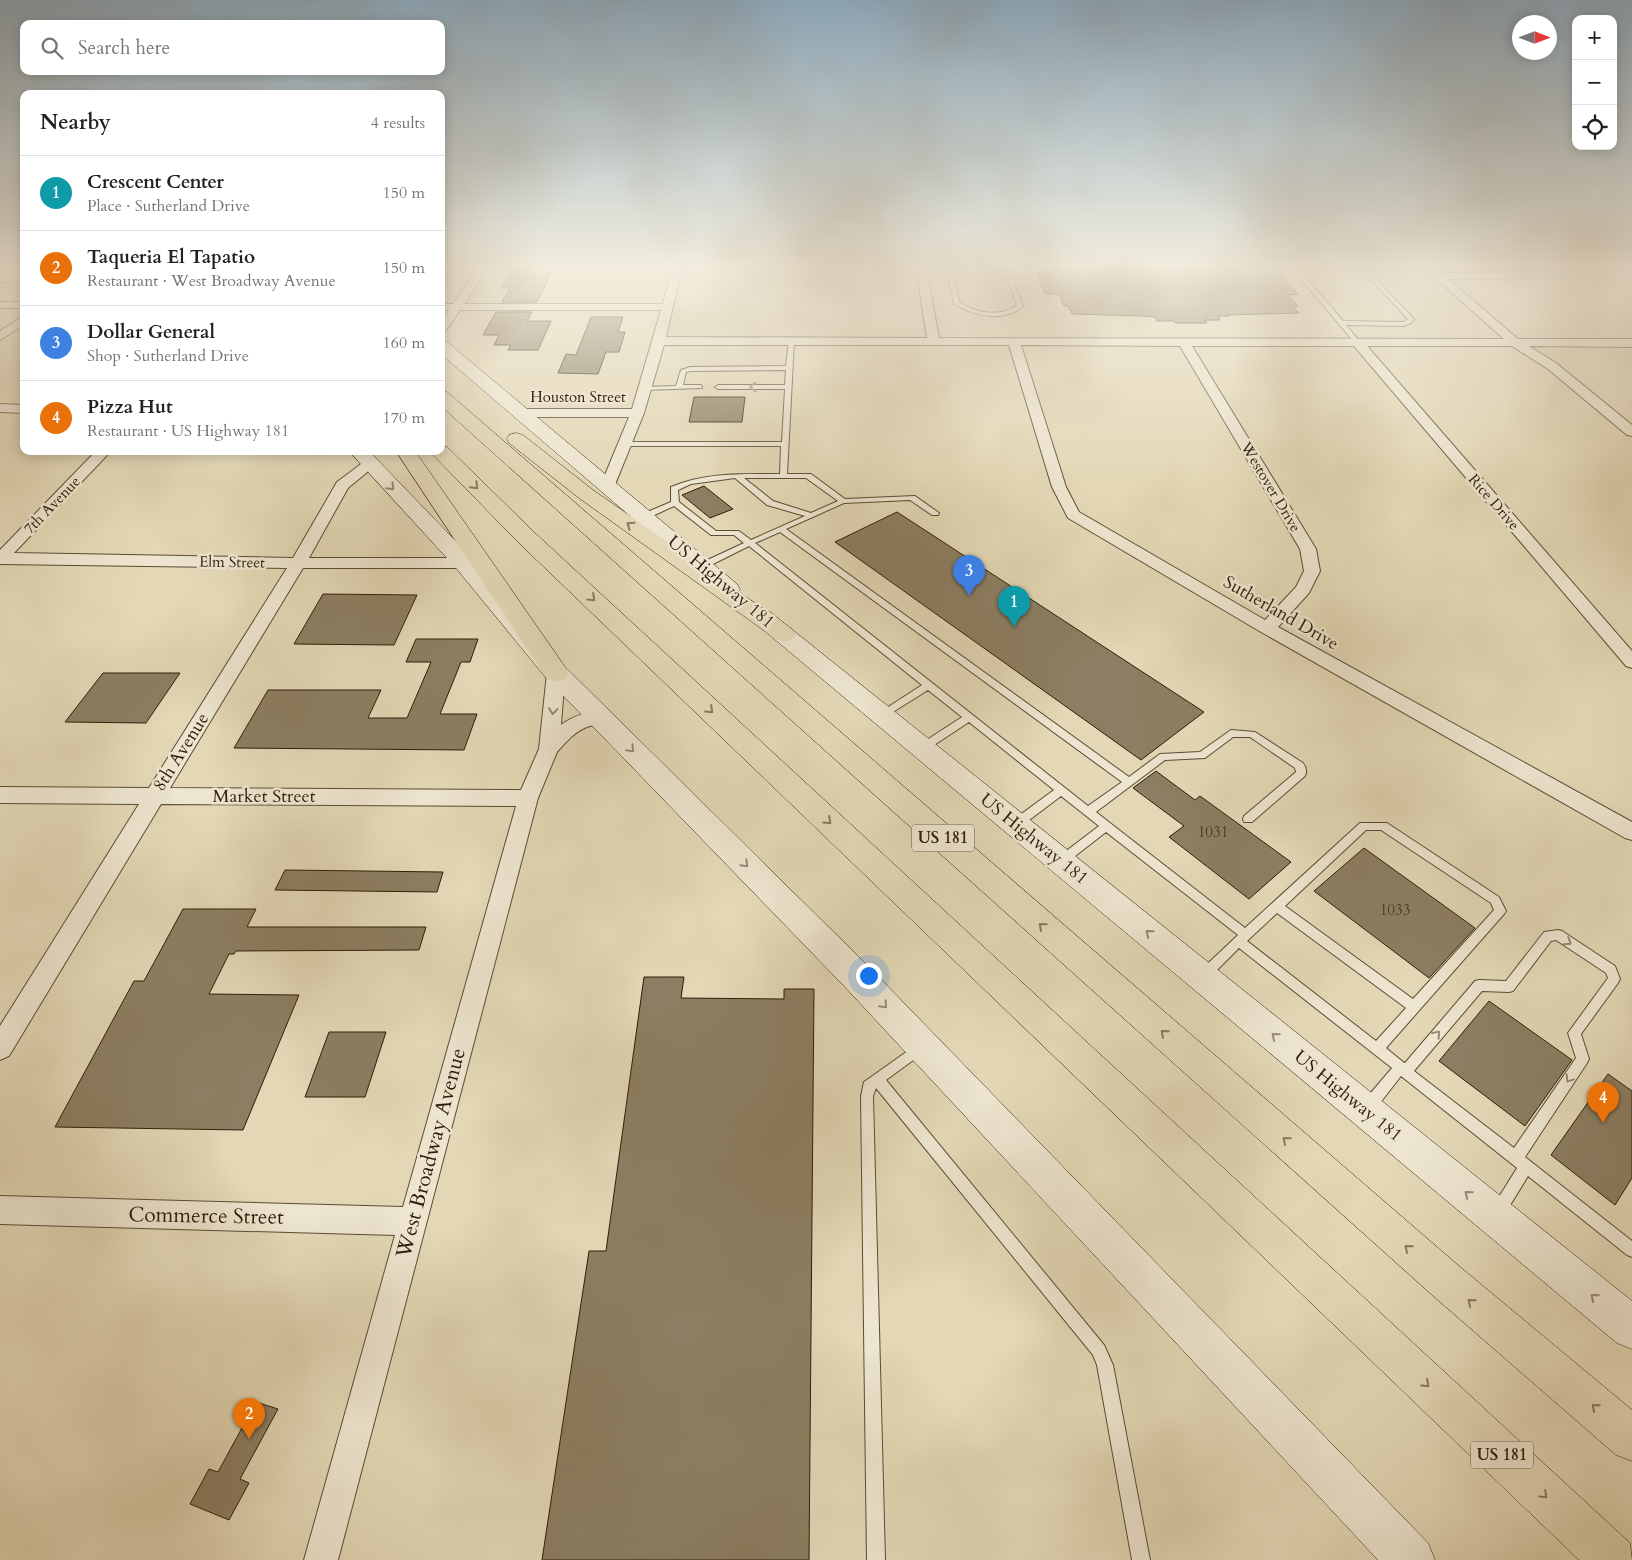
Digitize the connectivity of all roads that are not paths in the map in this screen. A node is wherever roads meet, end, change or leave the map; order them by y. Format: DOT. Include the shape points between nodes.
graph roads {
  1 [pos="934,340"];
  2 [pos="1511,340"];
  3 [pos="659,341"];
  4 [pos="791,341"];
  5 [pos="1014,341"];
  6 [pos="1184,342"];
  7 [pos="1357,342"];
  8 [pos="1515,343"];
  9 [pos="1632,343"];
  10 [pos="445,348"];
  11 [pos="790,368"];
  12 [pos="445,384"];
  13 [pos="718,387"];
  14 [pos="788,387"];
  15 [pos="644,388"];
  16 [pos="679,388"];
  17 [pos="700,388"];
  18 [pos="445,400"];
  19 [pos="0,408"];
  20 [pos="20,409"];
  21 [pos="519,412"];
  22 [pos="637,413"];
  23 [pos="1632,432"];
  24 [pos="624,444"];
  25 [pos="785,444"];
  26 [pos="100,455"];
  27 [pos="408,455"];
  28 [pos="444,455"];
  29 [pos="364,458"];
  30 [pos="737,476"];
  31 [pos="784,476"];
  32 [pos="606,487"];
  33 [pos="843,501"];
  34 [pos="675,503"];
  35 [pos="935,513"];
  36 [pos="811,515"];
  37 [pos="643,517"];
  38 [pos="782,529"];
  39 [pos="750,543"];
  40 [pos="0,558"];
  41 [pos="298,563"];
  42 [pos="464,563"];
  43 [pos="702,566"];
  44 [pos="1266,628"];
  45 [pos="784,634"];
  46 [pos="1632,662"];
  47 [pos="556,673"];
  48 [pos="929,685"];
  49 [pos="882,715"];
  50 [pos="969,717"];
  51 [pos="600,718"];
  52 [pos="922,748"];
  53 [pos="549,749"];
  54 [pos="1129,782"];
  55 [pos="1061,790"];
  56 [pos="0,795"];
  57 [pos="154,796"];
  58 [pos="528,798"];
  59 [pos="1088,812"];
  60 [pos="1248,819"];
  61 [pos="1016,824"];
  62 [pos="1106,826"];
  63 [pos="1632,832"];
  64 [pos="1061,861"];
  65 [pos="1276,906"];
  66 [pos="1242,938"];
  67 [pos="1202,976"];
  68 [pos="1414,1007"];
  69 [pos="923,1046"];
  70 [pos="0,1048"];
  71 [pos="1377,1049"];
  72 [pos="1403,1069"];
  73 [pos="877,1079"];
  74 [pos="1366,1110"];
  75 [pos="1521,1162"];
  76 [pos="0,1210"];
  77 [pos="1495,1216"];
  78 [pos="412,1221"];
  79 [pos="1632,1250"];
  80 [pos="1629,1318"];
  81 [pos="1632,1439"];
  82 [pos="321,1560"];
  83 [pos="876,1560"];
  84 [pos="1141,1560"];
  85 [pos="1411,1560"];
  86 [pos="1613,1560"];
  1 -- 4 [label="street"];
  1 -- 5 [label="street"];
  2 -- 8 [label="street"];
  3 -- 4 [label="street"];
  3 -- 15 [label="street"];
  4 -- 11 [label="lane"];
  5 -- 6 [label="street"];
  5 -- 44 [label="street, Sutherland Drive" via="1059,487 1073,515"];
  6 -- 7 [label="street"];
  6 -- 44 [label="street, Westover Drive" via="1308,549 1312,572 1304,589"];
  7 -- 8 [label="street"];
  7 -- 46 [label="street, Rice Drive"];
  8 -- 9 [label="street"];
  8 -- 23 [label="street" via="1552,366"];
  10 -- 21 [label="main road, US Highway 181"];
  11 -- 14 [label="lane"];
  11 -- 16 [label="lane" via="690,368 683,371"];
  45 -- 12 [label="highway, one-way" via="586,494"];
  14 -- 13 [label="lane, one-way"];
  14 -- 25 [label="lane"];
  15 -- 16 [label="lane"];
  15 -- 22 [label="street"];
  16 -- 17 [label="lane"];
  81 -- 18 [label="highway, US 181, one-way" via="1445,1280"];
  19 -- 20 [label="street"];
  21 -- 22 [label="street, Houston Street"];
  21 -- 32 [label="main road, US Highway 181"];
  22 -- 24 [label="street"];
  24 -- 25 [label="lane"];
  24 -- 32 [label="street"];
  25 -- 31 [label="lane"];
  26 -- 40 [label="street, 7th Avenue"];
  27 -- 47 [label="highway"];
  28 -- 86 [label="highway, US 181, one-way" via="528,539"];
  29 -- 41 [label="street, 8th Avenue" via="342,485"];
  29 -- 42 [label="main road, one-way"];
  30 -- 31 [label="lane"];
  30 -- 34 [label="lane" via="690,482 674,489"];
  30 -- 36 [label="lane" via="770,503"];
  31 -- 33 [label="lane" via="808,476"];
  32 -- 37 [label="main road, US Highway 181"];
  33 -- 35 [label="lane" via="912,498"];
  33 -- 36 [label="lane"];
  34 -- 37 [label="lane"];
  34 -- 39 [label="lane" via="714,533 736,533"];
  36 -- 38 [label="lane"];
  37 -- 43 [label="main road, US Highway 181"];
  38 -- 39 [label="lane"];
  38 -- 54 [label="lane"];
  39 -- 43 [label="lane"];
  39 -- 48 [label="lane"];
  40 -- 41 [label="street, Elm Street"];
  41 -- 42 [label="street, Elm Street"];
  41 -- 57 [label="street, 8th Avenue"];
  42 -- 47 [label="main road"];
  43 -- 45 [label="main road, US Highway 181"];
  44 -- 63 [label="street, Sutherland Drive"];
  45 -- 49 [label="main road, US Highway 181"];
  47 -- 51 [label="main road"];
  47 -- 53 [label="street, West Broadway Avenue, one-way"];
  48 -- 49 [label="lane"];
  48 -- 50 [label="lane"];
  49 -- 52 [label="main road, US Highway 181"];
  50 -- 52 [label="lane"];
  50 -- 55 [label="lane"];
  51 -- 53 [label="street, West Broadway Avenue" via="584,719 570,727"];
  51 -- 69 [label="main road, one-way"];
  52 -- 61 [label="main road, US Highway 181"];
  53 -- 58 [label="street, West Broadway Avenue"];
  54 -- 59 [label="lane"];
  54 -- 60 [label="lane" via="1162,757 1202,755 1231,733 1252,734 1300,766 1301,774"];
  55 -- 59 [label="lane"];
  55 -- 61 [label="lane"];
  56 -- 57 [label="street, Market Street"];
  57 -- 58 [label="street, Market Street"];
  57 -- 70 [label="street, 8th Avenue"];
  58 -- 78 [label="street, West Broadway Avenue"];
  59 -- 62 [label="lane"];
  61 -- 64 [label="main road, US Highway 181"];
  62 -- 64 [label="lane"];
  62 -- 66 [label="lane"];
  67 -- 64 [label="main road, US Highway 181, one-way"];
  65 -- 66 [label="lane"];
  65 -- 68 [label="lane"];
  65 -- 68 [label="lane" via="1364,826 1383,826 1494,900 1500,911"];
  66 -- 67 [label="lane"];
  66 -- 71 [label="lane"];
  74 -- 67 [label="main road, US Highway 181, one-way"];
  68 -- 71 [label="lane"];
  69 -- 73 [label="lane"];
  69 -- 85 [label="main road"];
  71 -- 72 [label="lane"];
  72 -- 74 [label="lane"];
  72 -- 75 [label="lane"];
  72 -- 75 [label="lane, one-way" via="1479,985 1509,987 1548,936 1558,935 1611,970 1614,978 1574,1033 1583,1059"];
  73 -- 83 [label="lane" via="870,1086 868,1096"];
  73 -- 84 [label="lane" via="1099,1350 1105,1365"];
  77 -- 74 [label="main road, US Highway 181, one-way"];
  75 -- 77 [label="lane"];
  75 -- 79 [label="lane"];
  76 -- 78 [label="street, Commerce Street"];
  80 -- 77 [label="main road, US Highway 181, one-way"];
  78 -- 82 [label="street, West Broadway Avenue"];
}
